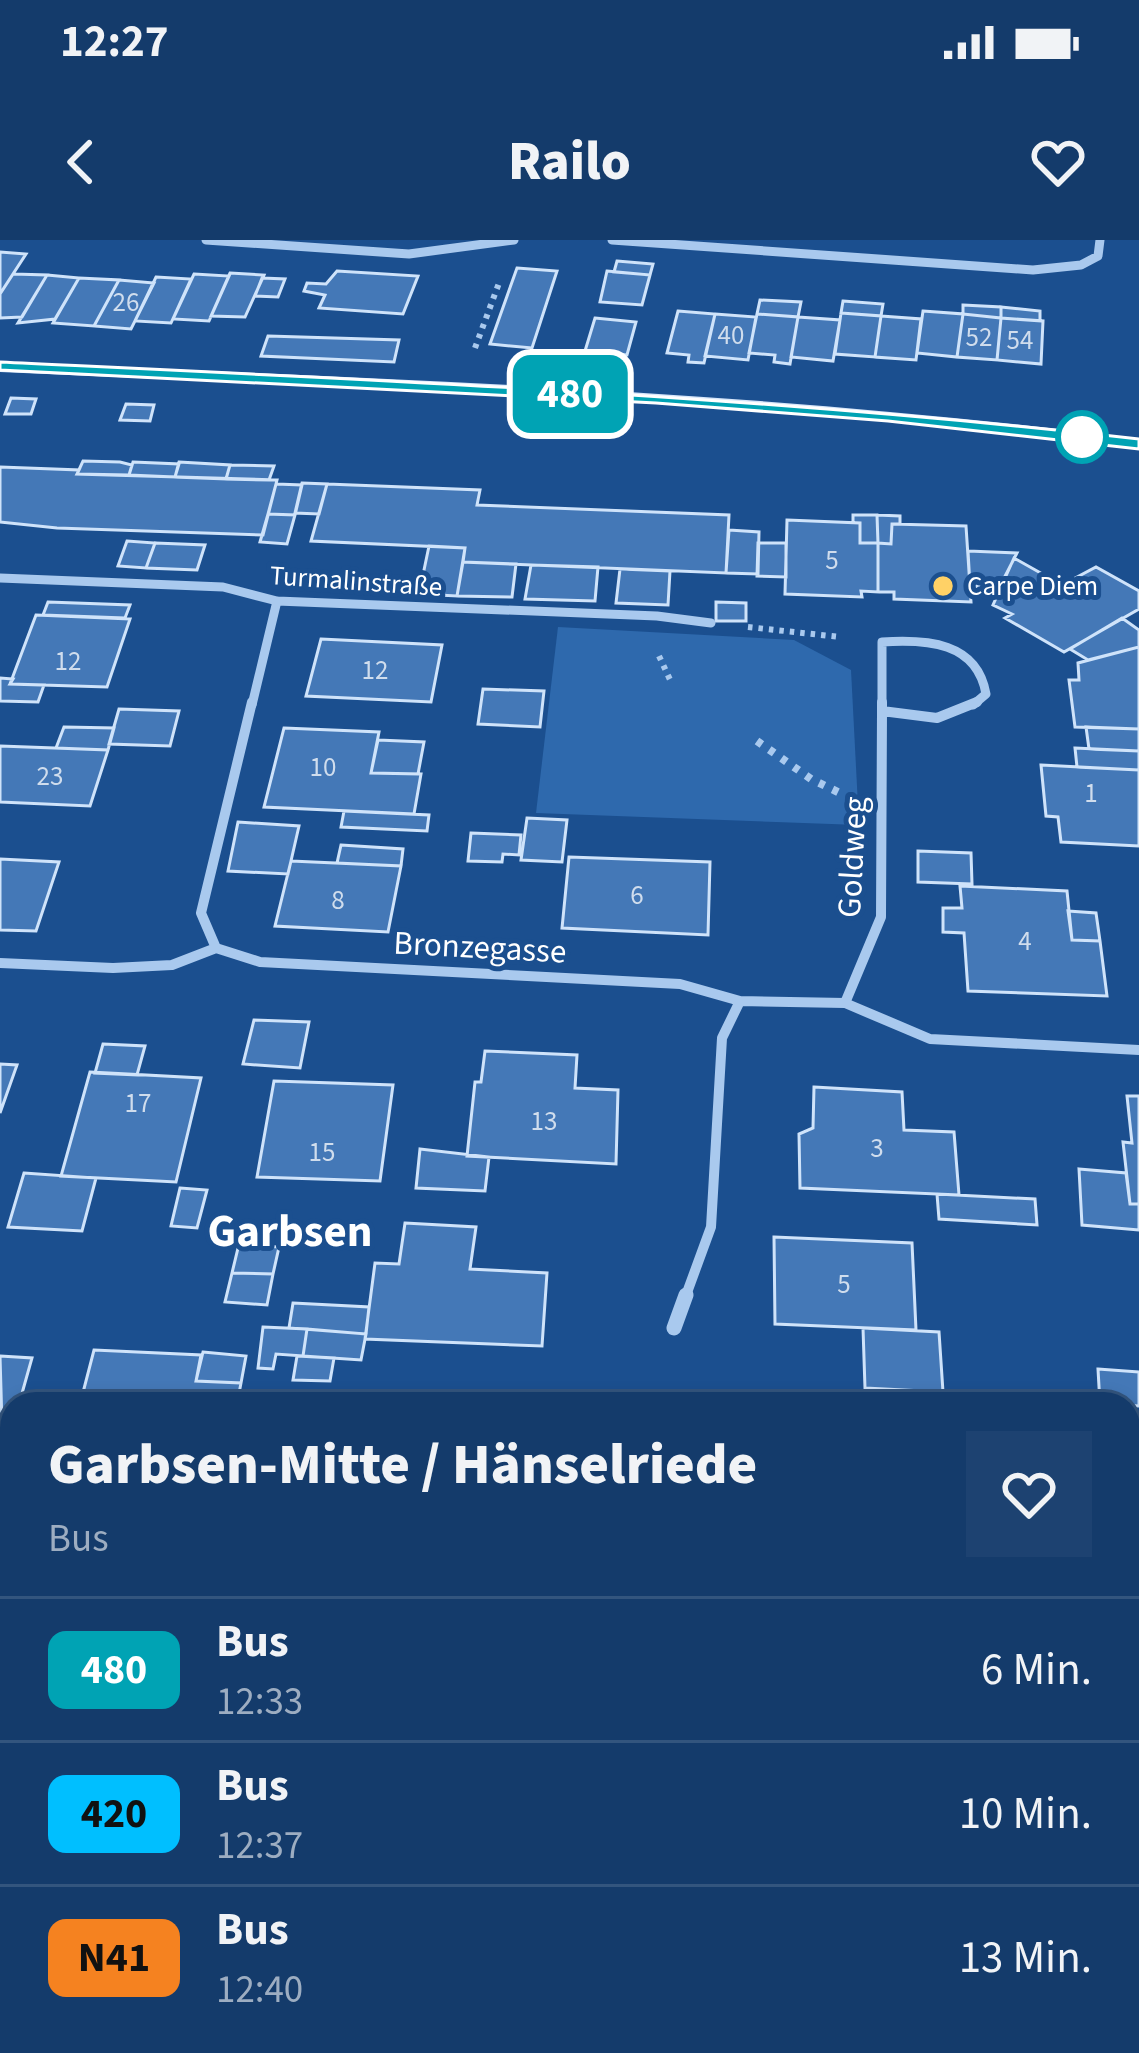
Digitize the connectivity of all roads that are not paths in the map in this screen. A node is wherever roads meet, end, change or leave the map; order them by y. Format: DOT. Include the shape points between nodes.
graph roads {
  1 [pos="206,240"];
  2 [pos="514,240"];
  3 [pos="612,240"];
  4 [pos="1100,240"];
  5 [pos="0,367"];
  6 [pos="1139,444"];
  7 [pos="0,578"];
  8 [pos="277,601"];
  9 [pos="711,623"];
  10 [pos="880,710"];
  11 [pos="216,948"];
  12 [pos="0,963"];
  13 [pos="740,1001"];
  14 [pos="845,1003"];
  15 [pos="1139,1050"];
  16 [pos="674,1328"];
  1 -- 2 [label="street" via="409,254"];
  3 -- 4 [label="street" via="1034,270 1081,265 1098,256"];
  5 -- 6 [label="street" via="656,398"];
  7 -- 8 [label="street, Turmalinstraße" via="224,587"];
  8 -- 9 [label="street, Turmalinstraße"];
  8 -- 11 [label="street" via="201,913"];
  10 -- 10 [label="street, Goldweg" via="882,642 938,642 976,660 986,679 986,694 961,716"];
  10 -- 14 [label="street, Goldweg" via="881,917"];
  11 -- 12 [label="street" via="172,964"];
  11 -- 13 [label="street, Bronzegasse" via="260,962 680,984"];
  13 -- 14 [label="street, Bronzegasse"];
  13 -- 16 [label="street" via="722,1038 711,1228"];
  14 -- 15 [label="street, Bronzegasse" via="930,1039"];
}
